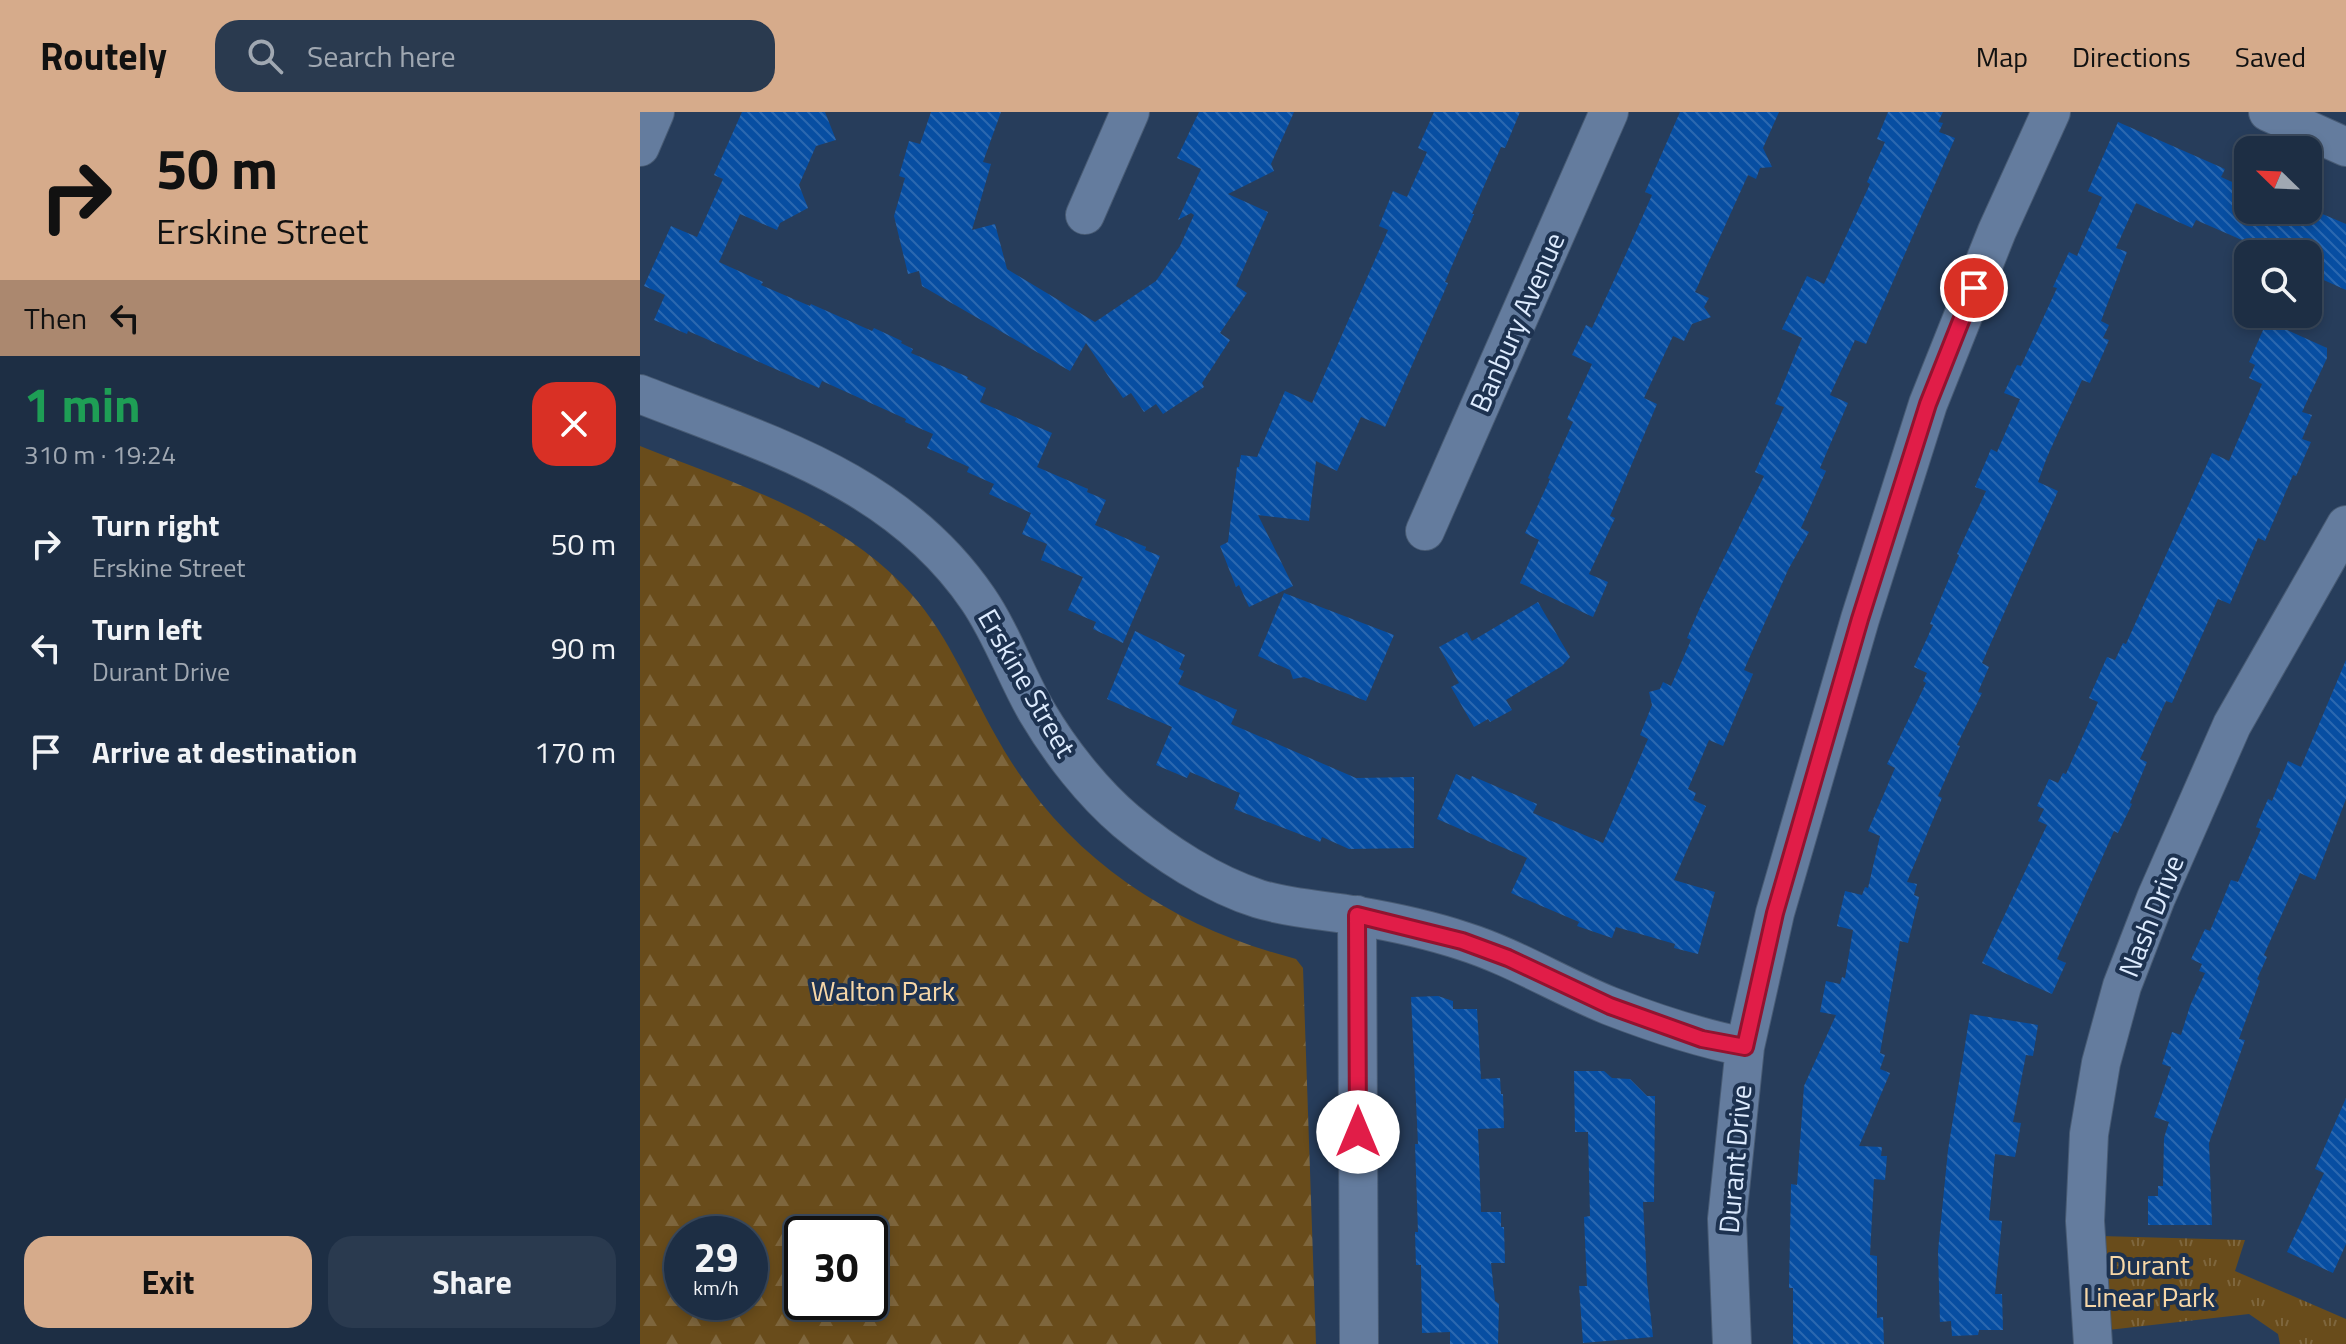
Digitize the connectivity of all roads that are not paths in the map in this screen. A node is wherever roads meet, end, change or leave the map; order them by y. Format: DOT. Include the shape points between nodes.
graph roads {
  1 [pos="655,112"];
  2 [pos="1130,112"];
  3 [pos="1609,112"];
  4 [pos="2051,112"];
  5 [pos="2268,112"];
  6 [pos="640,147"];
  7 [pos="2346,147"];
  8 [pos="1085,215"];
  9 [pos="640,394"];
  10 [pos="2346,525"];
  11 [pos="1425,531"];
  12 [pos="1357,915"];
  13 [pos="1745,1047"];
  14 [pos="1359,1344"];
  15 [pos="1732,1344"];
  16 [pos="2093,1344"];
  1 -- 6 [label="street"];
  2 -- 8 [label="street"];
  3 -- 11 [label="street, Banbury Avenue"];
  4 -- 13 [label="street, Durant Drive" via="1928,404 1816,766"];
  5 -- 7 [label="street"];
  9 -- 12 [label="street, Erskine Street" via="831,472 920,531 979,600 1037,712 1066,754 1125,820 1169,853 1257,898"];
  10 -- 16 [label="street, Nash Drive" via="2232,725 2122,986 2089,1134 2085,1221"];
  12 -- 13 [label="street, Erskine Street" via="1462,941 1610,1006 1702,1039"];
  12 -- 14 [label="street"];
  13 -- 15 [label="street, Durant Drive" via="1727,1219"];
}
